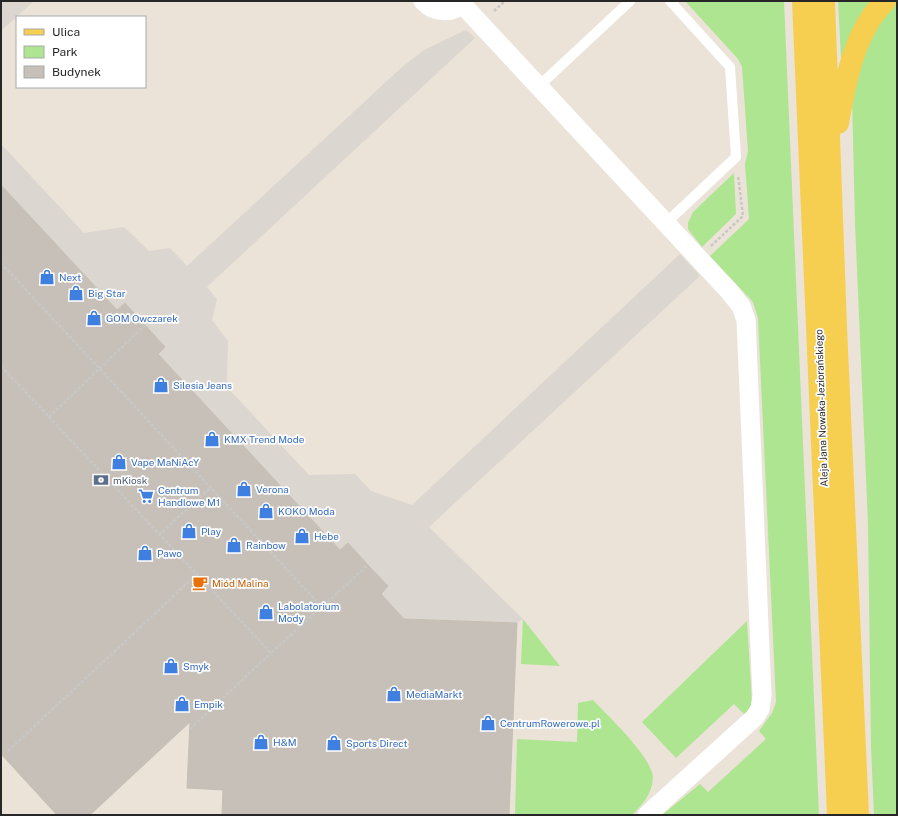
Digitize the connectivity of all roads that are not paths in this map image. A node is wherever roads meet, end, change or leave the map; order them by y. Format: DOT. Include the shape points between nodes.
graph roads {
  1 [pos="423,1"];
  2 [pos="630,1"];
  3 [pos="670,1"];
  4 [pos="803,1"];
  5 [pos="824,1"];
  6 [pos="885,1"];
  7 [pos="463,2"];
  8 [pos="539,86"];
  9 [pos="831,166"];
  10 [pos="666,223"];
  11 [pos="837,809"];
  12 [pos="647,815"];
  13 [pos="858,815"];
  1 -- 7 [label="street" via="439,11 447,11"];
  2 -- 8 [label="lane"];
  3 -- 10 [label="lane" via="730,67 736,157"];
  4 -- 11 [label="main road, Aleja Jana Nowaka-Jeziorańskiego"];
  5 -- 9 [label="main road, Aleja Jana Nowaka-Jeziorańskiego"];
  6 -- 9 [label="main road" via="870,21 849,68"];
  7 -- 8 [label="street"];
  8 -- 10 [label="street"];
  9 -- 13 [label="main road, Aleja Jana Nowaka-Jeziorańskiego"];
  10 -- 12 [label="street" via="741,306 746,320 762,696 760,709 755,717"];
}
